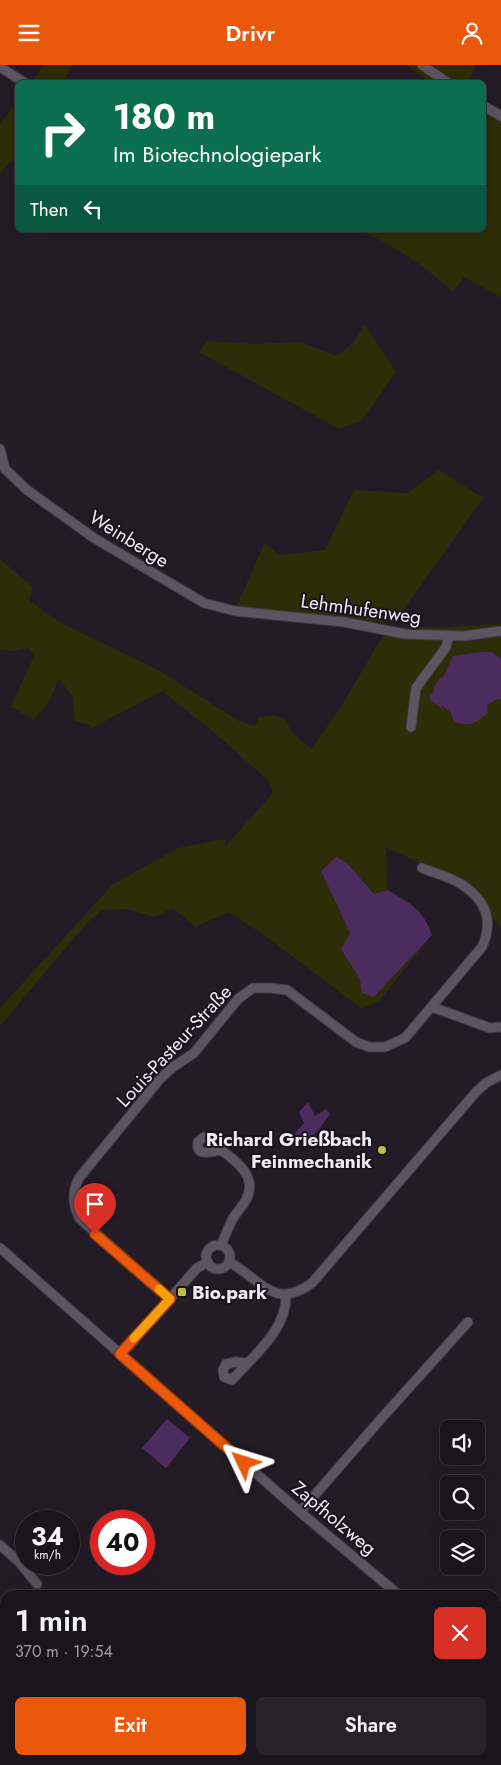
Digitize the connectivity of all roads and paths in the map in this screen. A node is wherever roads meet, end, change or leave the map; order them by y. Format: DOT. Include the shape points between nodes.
graph roads {
  1 [pos="422,65"];
  2 [pos="0,67"];
  3 [pos="20,80"];
  4 [pos="444,80"];
  5 [pos="486,107"];
  6 [pos="501,117"];
  7 [pos="0,449"];
  8 [pos="270,614"];
  9 [pos="501,631"];
  10 [pos="449,635"];
  11 [pos="411,727"];
  12 [pos="422,868"];
  13 [pos="432,1007"];
  14 [pos="501,1027"];
  15 [pos="501,1075"];
  16 [pos="221,1150"];
  17 [pos="221,1245"];
  18 [pos="0,1248"];
  19 [pos="229,1262"];
  20 [pos="208,1263"];
  21 [pos="286,1295"];
  22 [pos="170,1299"];
  23 [pos="468,1322"];
  24 [pos="120,1354"];
  25 [pos="248,1363"];
  26 [pos="300,1512"];
  27 [pos="0,1545"];
  28 [pos="37,1584"];
  29 [pos="393,1590"];
  1 -- 4 [label="street"];
  2 -- 3 [label="street"];
  5 -- 6 [label="street"];
  7 -- 8 [label="street, Weinberge" via="5,469 27,490 94,538 204,603 235,611"];
  8 -- 10 [label="street, Lehmhufenweg" via="405,633"];
  9 -- 10 [label="street, Lehmhufenweg"];
  10 -- 11 [label="street" via="446,647 416,688"];
  12 -- 13 [label="street, Louis-Pasteur-Straße" via="460,883 475,895 488,914 487,935 482,947"];
  13 -- 14 [label="street" via="490,1028"];
  13 -- 22 [label="street, Louis-Pasteur-Straße" via="405,1038 385,1047 369,1047 356,1042 287,990 253,988 238,999 194,1053 160,1079 79,1177 73,1197 76,1213 84,1224"];
  15 -- 21 [label="street" via="476,1092 312,1283 303,1290"];
  16 -- 17 [label="street" via="244,1169 250,1190"];
  17 -- 19 [label="street" via="229,1251"];
  17 -- 20 [label="street" via="210,1248 206,1255"];
  18 -- 24 [label="street, Zapfholzweg"];
  19 -- 20 [label="street" via="221,1269"];
  19 -- 21 [label="street" via="275,1293"];
  20 -- 22 [label="street" via="197,1268"];
  21 -- 25 [label="street" via="285,1313 276,1331"];
  22 -- 24 [label="street"];
  23 -- 26 [label="street"];
  24 -- 26 [label="street, Zapfholzweg"];
  25 -- 25 [label="street" via="232,1380 224,1377 226,1364"];
  26 -- 29 [label="street, Zapfholzweg"];
  27 -- 28 [label="street"];
}
